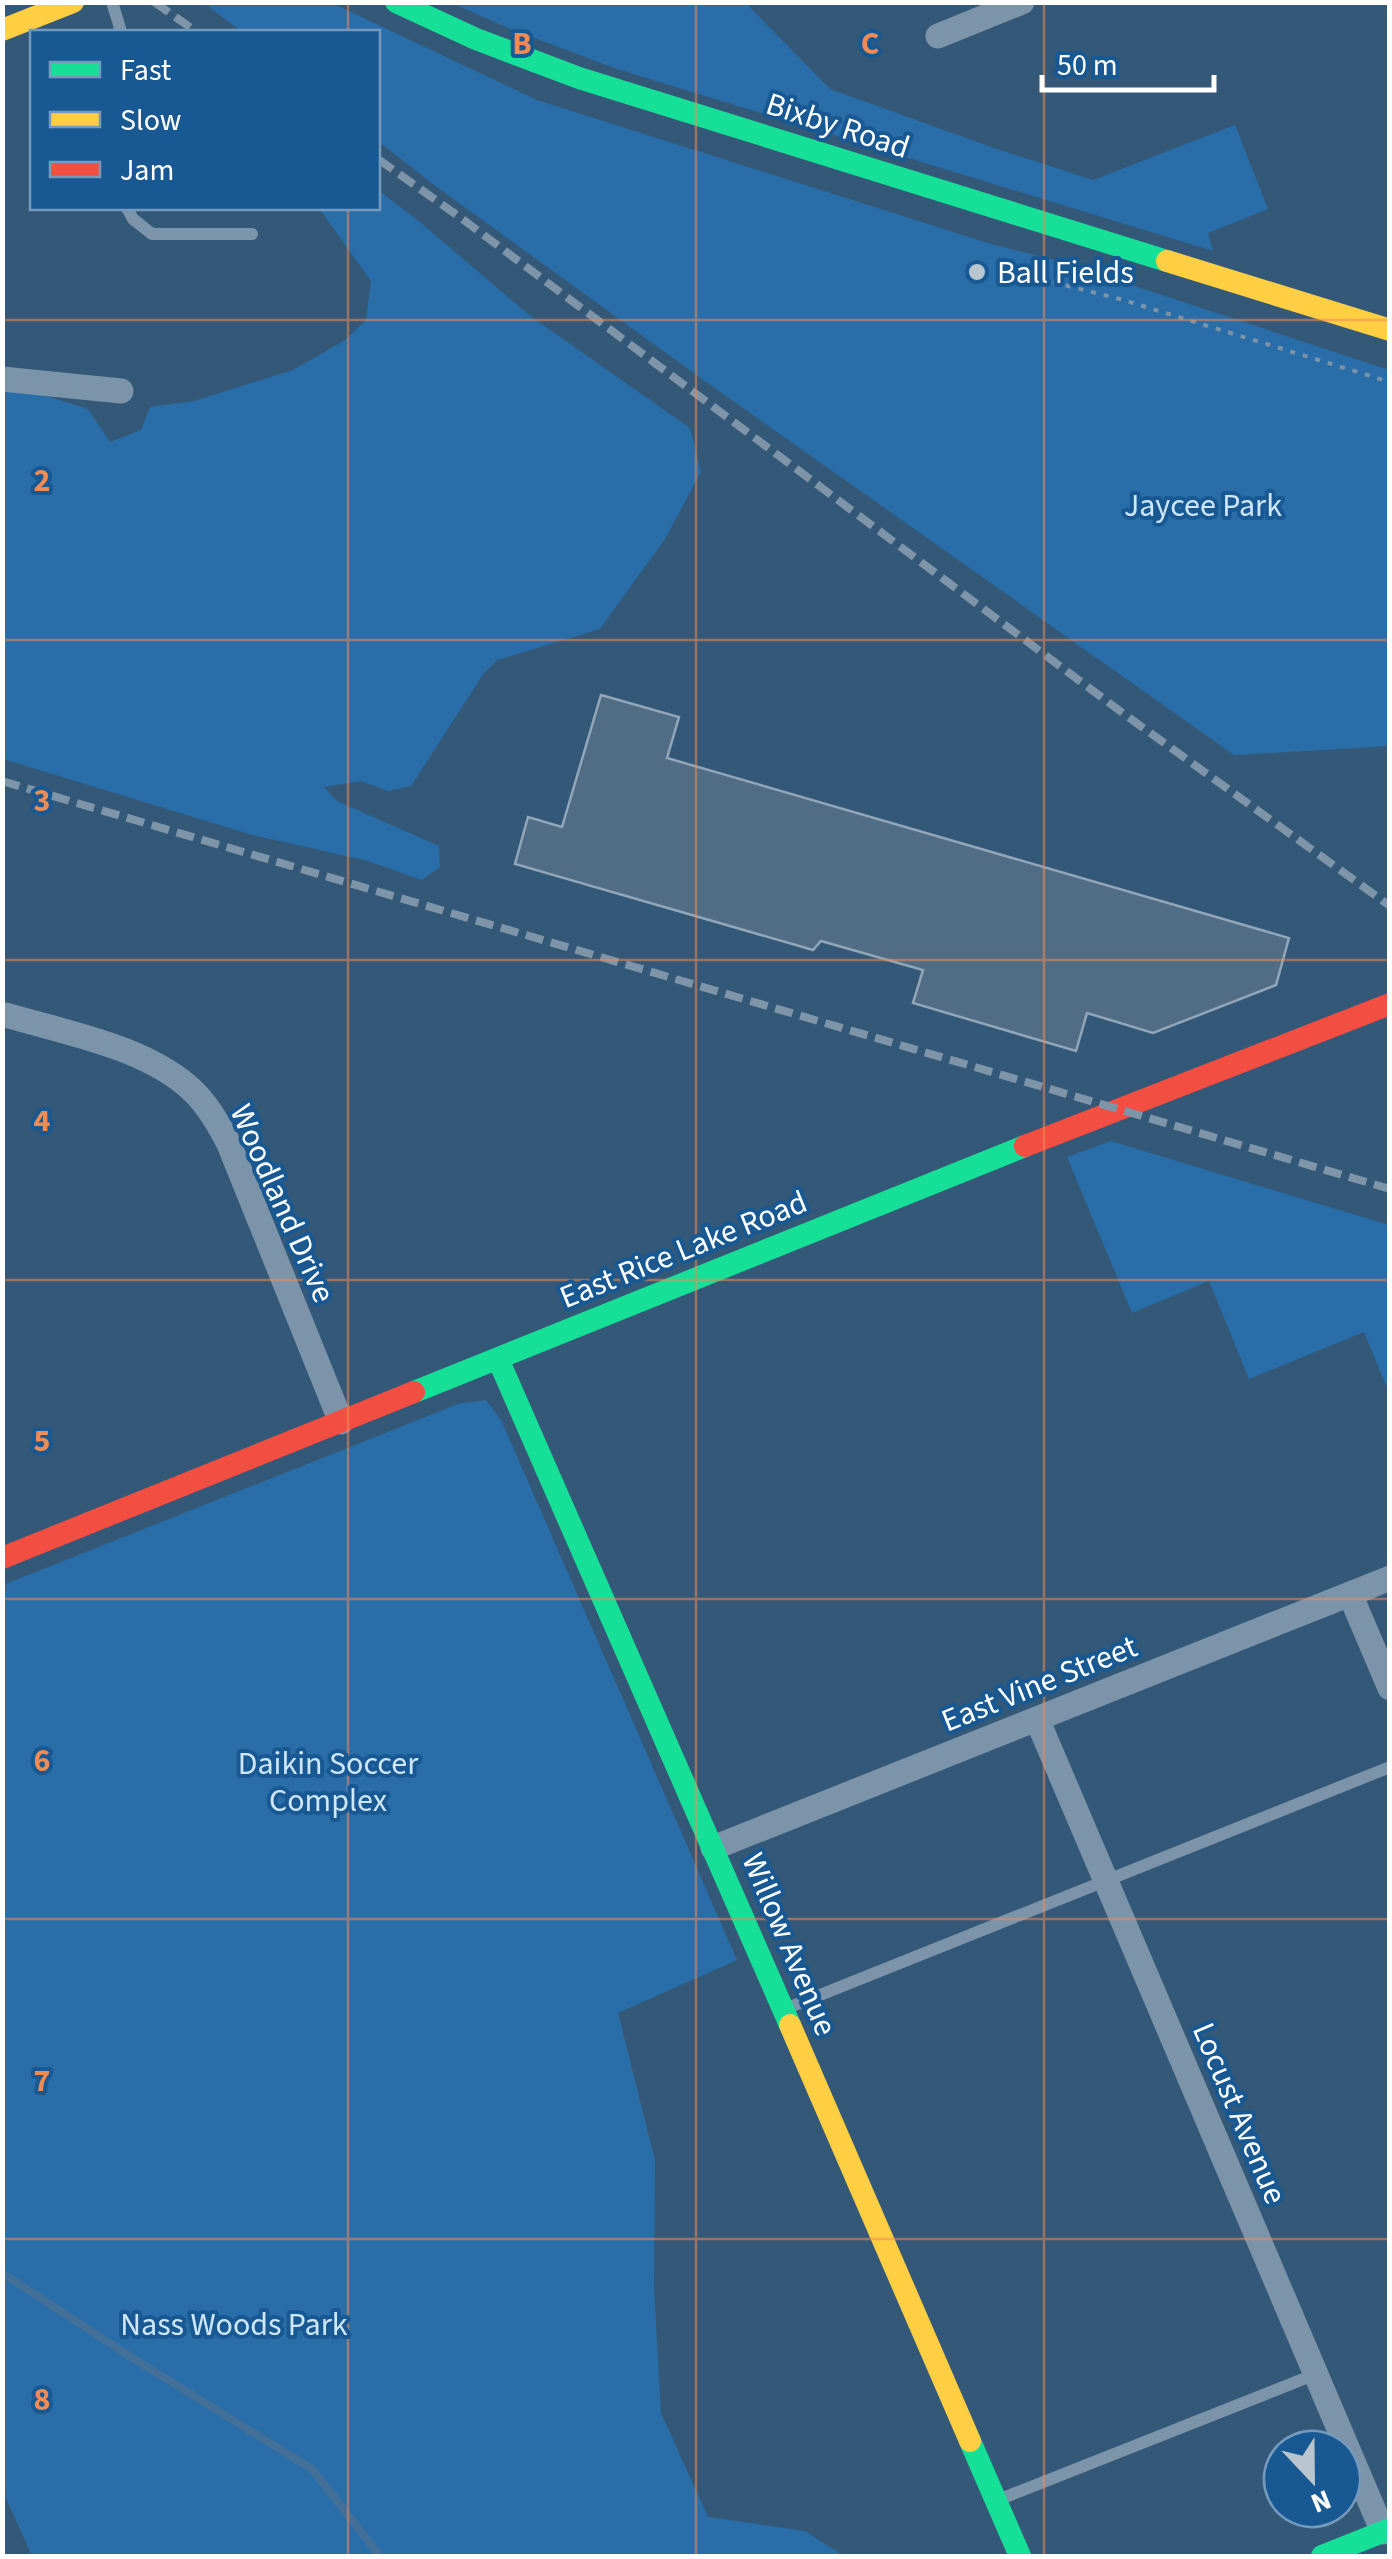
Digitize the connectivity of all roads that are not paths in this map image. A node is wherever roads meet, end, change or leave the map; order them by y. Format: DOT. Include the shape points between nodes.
graph roads {
  1 [pos="73,2"];
  2 [pos="112,2"];
  3 [pos="396,2"];
  4 [pos="1022,2"];
  5 [pos="2,30"];
  6 [pos="120,30"];
  7 [pos="938,36"];
  8 [pos="127,210"];
  9 [pos="252,234"];
  10 [pos="1390,330"];
  11 [pos="2,379"];
  12 [pos="121,391"];
  13 [pos="1390,1004"];
  14 [pos="4,1018"];
  15 [pos="498,1359"];
  16 [pos="340,1422"];
  17 [pos="2,1558"];
  18 [pos="1390,1578"];
  19 [pos="1350,1594"];
  20 [pos="1390,1688"];
  21 [pos="1037,1719"];
  22 [pos="1390,1767"];
  23 [pos="713,1848"];
  24 [pos="1106,1881"];
  25 [pos="783,2010"];
  26 [pos="1316,2374"];
  27 [pos="996,2501"];
  28 [pos="1386,2531"];
  29 [pos="1020,2556"];
  30 [pos="1322,2556"];
  1 -- 5 [label="street"];
  2 -- 6 [label="lane"];
  3 -- 10 [label="street, Bixby Road" via="579,78"];
  4 -- 7 [label="street"];
  8 -- 9 [label="lane" via="152,234"];
  11 -- 12 [label="street"];
  13 -- 15 [label="street, East Rice Lake Road"];
  14 -- 16 [label="street, Woodland Drive" via="152,1061 196,1094 229,1144"];
  15 -- 16 [label="street, East Rice Lake Road"];
  15 -- 23 [label="street, Willow Avenue"];
  16 -- 17 [label="street, East Rice Lake Road"];
  18 -- 19 [label="street, East Vine Street"];
  19 -- 20 [label="street"];
  19 -- 21 [label="street, East Vine Street"];
  21 -- 23 [label="street, East Vine Street"];
  21 -- 24 [label="street, Locust Avenue"];
  22 -- 24 [label="lane"];
  23 -- 25 [label="street, Willow Avenue"];
  24 -- 25 [label="lane"];
  24 -- 26 [label="street, Locust Avenue"];
  25 -- 27 [label="street, Willow Avenue"];
  26 -- 27 [label="lane"];
  26 -- 28 [label="street, Locust Avenue"];
  27 -- 29 [label="street, Willow Avenue"];
  28 -- 30 [label="street"];
}
